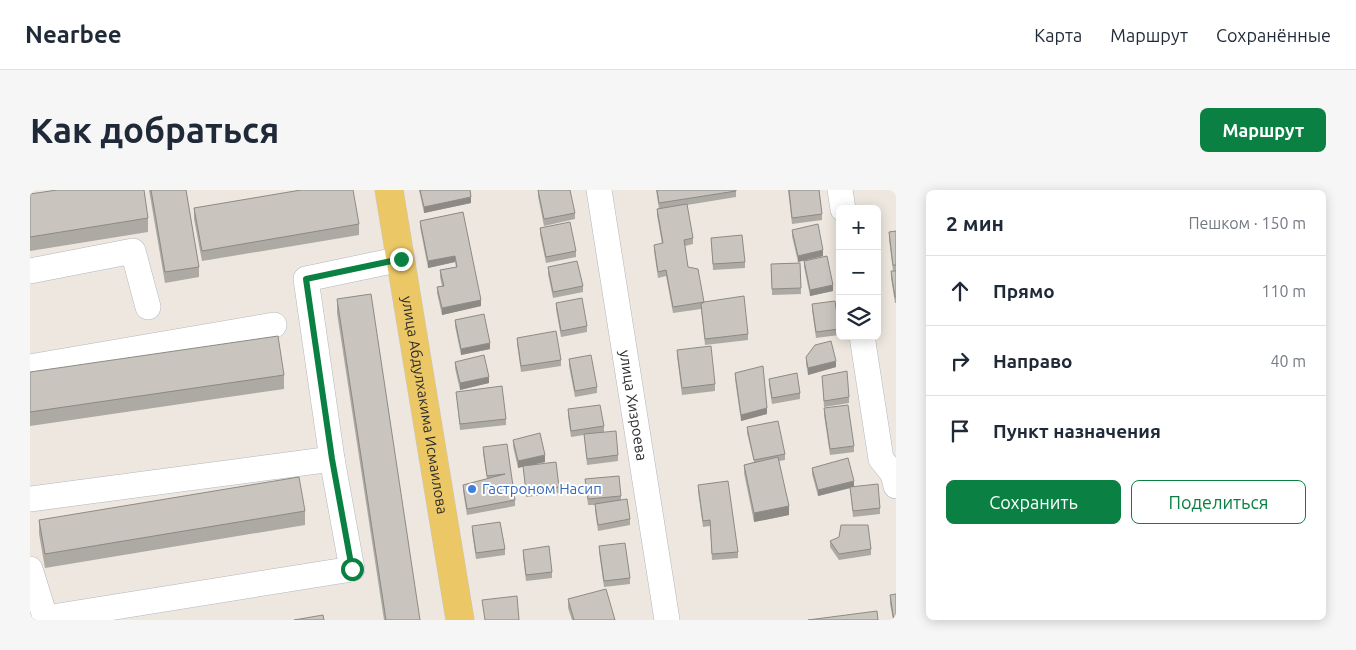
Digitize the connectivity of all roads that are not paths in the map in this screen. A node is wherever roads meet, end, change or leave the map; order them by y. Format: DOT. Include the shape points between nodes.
graph roads {
  1 [pos="390,190"];
  2 [pos="600,190"];
  3 [pos="840,190"];
  4 [pos="842,205"];
  5 [pos="401,259"];
  6 [pos="30,271"];
  7 [pos="148,306"];
  8 [pos="274,325"];
  9 [pos="863,340"];
  10 [pos="30,367"];
  11 [pos="332,459"];
  12 [pos="896,486"];
  13 [pos="30,499"];
  14 [pos="30,569"];
  15 [pos="46,619"];
  16 [pos="460,620"];
  17 [pos="668,620"];
  1 -- 5 [label="main road, улица Абдулхакима Исмаилова"];
  2 -- 17 [label="street, улица Хизроева"];
  3 -- 4 [label="street"];
  5 -- 11 [label="street" via="306,279"];
  5 -- 16 [label="main road, улица Абдулхакима Исмаилова"];
  6 -- 7 [label="street" via="133,251"];
  8 -- 10 [label="street"];
  9 -- 12 [label="street" via="881,458 893,474"];
  11 -- 13 [label="street"];
  11 -- 15 [label="street" via="352,569"];
  14 -- 15 [label="street"];
}
